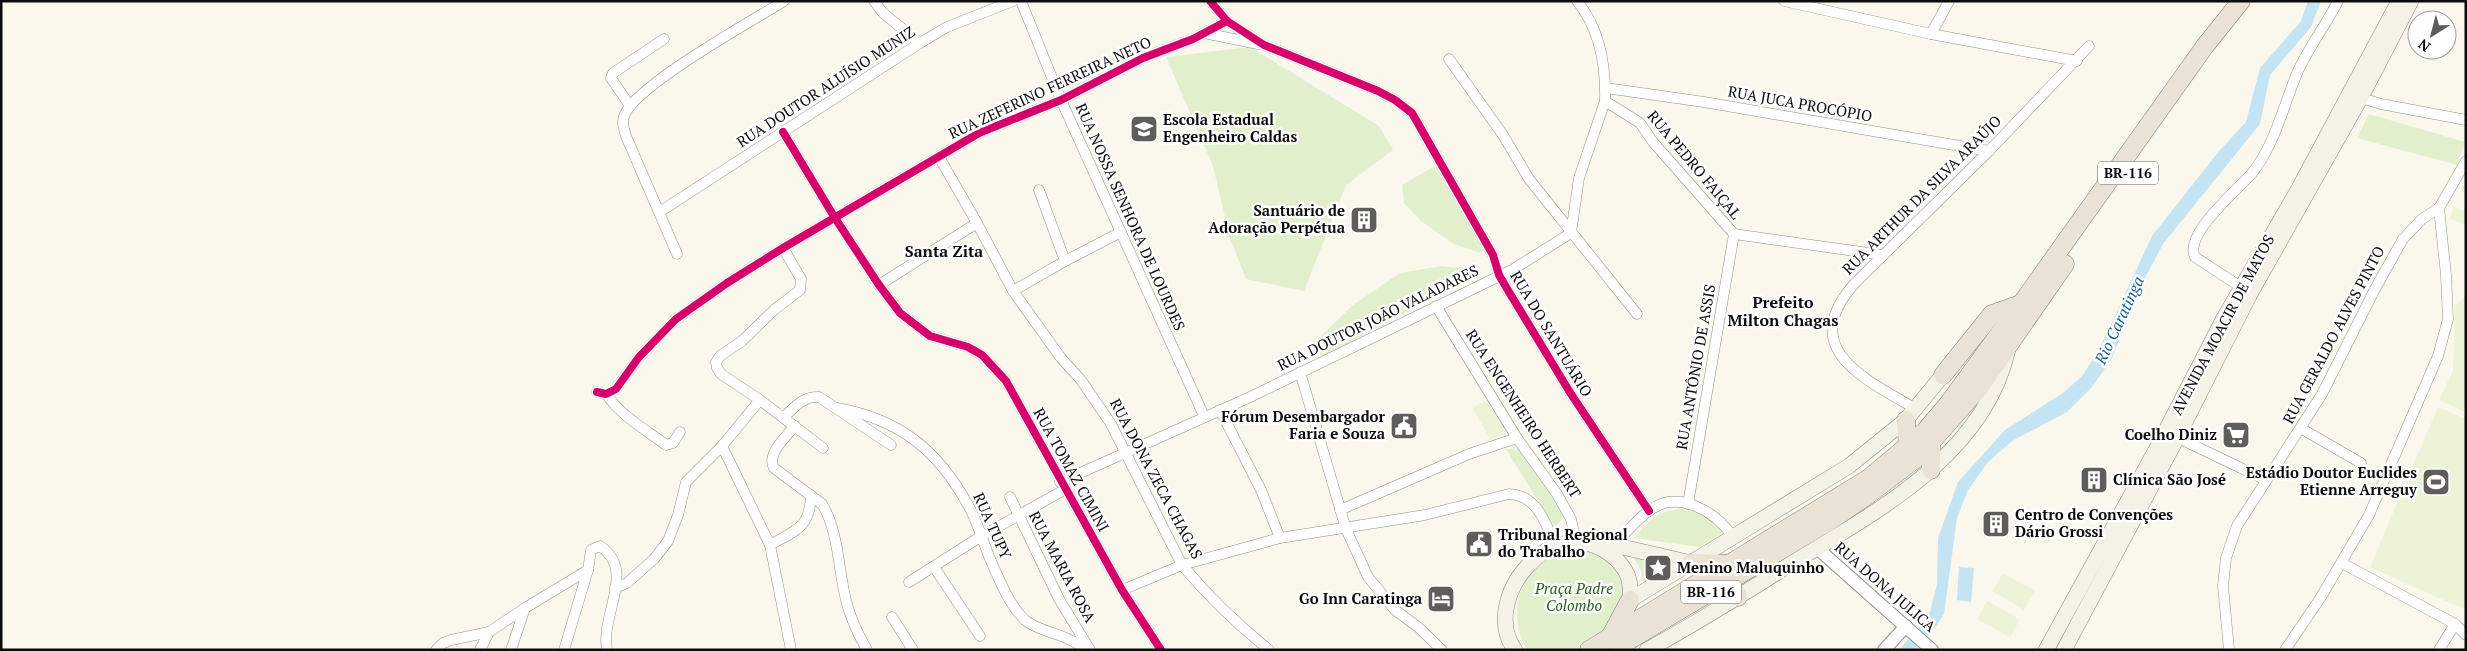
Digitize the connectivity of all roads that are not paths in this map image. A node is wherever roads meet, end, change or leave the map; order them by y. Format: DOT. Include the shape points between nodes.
graph roads {
  1 [pos="784,1"];
  2 [pos="874,1"];
  3 [pos="1014,1"];
  4 [pos="1021,1"];
  5 [pos="1210,1"];
  6 [pos="1577,1"];
  7 [pos="1784,1"];
  8 [pos="1950,1"];
  9 [pos="2241,1"];
  10 [pos="2252,1"];
  11 [pos="2338,1"];
  12 [pos="2400,1"];
  13 [pos="2411,1"];
  14 [pos="1806,4"];
  15 [pos="1226,21"];
  16 [pos="1204,34"];
  17 [pos="1930,34"];
  18 [pos="664,39"];
  19 [pos="920,43"];
  20 [pos="1264,45"];
  21 [pos="2089,46"];
  22 [pos="1449,59"];
  23 [pos="2077,61"];
  24 [pos="1606,88"];
  25 [pos="2355,96"];
  26 [pos="1061,100"];
  27 [pos="1605,101"];
  28 [pos="630,106"];
  29 [pos="2466,120"];
  30 [pos="783,132"];
  31 [pos="1989,151"];
  32 [pos="939,157"];
  33 [pos="2466,161"];
  34 [pos="1039,190"];
  35 [pos="2439,208"];
  36 [pos="661,212"];
  37 [pos="836,218"];
  38 [pos="977,223"];
  39 [pos="1121,232"];
  40 [pos="1571,233"];
  41 [pos="1734,234"];
  42 [pos="783,248"];
  43 [pos="678,254"];
  44 [pos="1883,255"];
  45 [pos="1064,261"];
  46 [pos="1499,275"];
  47 [pos="879,285"];
  48 [pos="1013,291"];
  49 [pos="2246,291"];
  50 [pos="2021,304"];
  51 [pos="1436,306"];
  52 [pos="1636,314"];
  53 [pos="2008,347"];
  54 [pos="1300,372"];
  55 [pos="1943,375"];
  56 [pos="1972,384"];
  57 [pos="760,400"];
  58 [pos="837,408"];
  59 [pos="1220,410"];
  60 [pos="1911,414"];
  61 [pos="1204,416"];
  62 [pos="784,418"];
  63 [pos="795,426"];
  64 [pos="2302,429"];
  65 [pos="680,432"];
  66 [pos="2171,435"];
  67 [pos="1517,438"];
  68 [pos="1931,444"];
  69 [pos="891,445"];
  70 [pos="722,446"];
  71 [pos="1908,447"];
  72 [pos="823,448"];
  73 [pos="1126,453"];
  74 [pos="2361,463"];
  75 [pos="1931,470"];
  76 [pos="2266,480"];
  77 [pos="1062,486"];
  78 [pos="811,495"];
  79 [pos="1010,497"];
  80 [pos="1688,504"];
  81 [pos="1340,510"];
  82 [pos="1649,511"];
  83 [pos="1019,516"];
  84 [pos="1803,527"];
  85 [pos="1346,529"];
  86 [pos="980,537"];
  87 [pos="1733,537"];
  88 [pos="1280,538"];
  89 [pos="1576,542"];
  90 [pos="770,544"];
  91 [pos="1614,545"];
  92 [pos="1555,546"];
  93 [pos="1598,547"];
  94 [pos="1817,548"];
  95 [pos="1691,563"];
  96 [pos="2342,563"];
  97 [pos="1182,565"];
  98 [pos="934,567"];
  99 [pos="588,570"];
  100 [pos="2097,571"];
  101 [pos="1730,572"];
  102 [pos="909,582"];
  103 [pos="616,588"];
  104 [pos="1122,590"];
  105 [pos="1738,597"];
  106 [pos="1630,600"];
  107 [pos="525,608"];
  108 [pos="892,617"];
  109 [pos="2455,624"];
  110 [pos="1909,628"];
  111 [pos="489,632"];
  112 [pos="2466,634"];
  113 [pos="980,636"];
  114 [pos="1612,644"];
  115 [pos="436,650"];
  116 [pos="480,650"];
  117 [pos="511,650"];
  118 [pos="564,650"];
  119 [pos="607,650"];
  120 [pos="791,650"];
  121 [pos="867,650"];
  122 [pos="913,650"];
  123 [pos="1088,650"];
  124 [pos="1161,650"];
  125 [pos="1268,650"];
  126 [pos="1442,650"];
  127 [pos="1515,650"];
  128 [pos="1589,650"];
  129 [pos="1647,650"];
  130 [pos="1884,650"];
  131 [pos="1932,650"];
  132 [pos="2046,650"];
  133 [pos="2064,650"];
  134 [pos="2229,650"];
  135 [pos="2285,650"];
  136 [pos="2439,650"];
  1 -- 28 [label="street" via="682,64"];
  2 -- 19 [label="street"];
  3 -- 19 [label="street, RUA DOUTOR ALUÍSIO MUNIZ" via="947,28"];
  4 -- 26 [label="street, RUA NOSSA SENHORA DE LOURDES"];
  5 -- 15 [label="street"];
  6 -- 24 [label="street" via="1588,14 1602,51"];
  7 -- 14 [label="street"];
  8 -- 17 [label="street"];
  9 -- 50 [label="highway, BR-116" via="2205,46"];
  10 -- 53 [label="highway, BR-116" via="2199,67"];
  11 -- 49 [label="street" via="2299,70 2269,148 2248,178 2214,212 2194,244 2192,251 2195,257"];
  12 -- 25 [label="main road, AVENIDA MOACIR DE MATOS"];
  13 -- 25 [label="main road, AVENIDA MOACIR DE MATOS"];
  14 -- 17 [label="street"];
  15 -- 16 [label="street, RUA ZEFERINO FERREIRA NETO"];
  15 -- 20 [label="street"];
  16 -- 20 [label="street"];
  16 -- 26 [label="street, RUA ZEFERINO FERREIRA NETO" via="1143,58"];
  17 -- 23 [label="street"];
  18 -- 28 [label="street" via="613,74 614,85"];
  19 -- 30 [label="street, RUA DOUTOR ALUÍSIO MUNIZ"];
  20 -- 46 [label="street, RUA DO SANTUÁRIO" via="1378,91 1412,113 1493,255"];
  21 -- 23 [label="street, RUA ARTHUR DA SILVA ARAÚJO"];
  22 -- 40 [label="street" via="1503,135 1529,179"];
  23 -- 31 [label="street, RUA ARTHUR DA SILVA ARAÚJO"];
  24 -- 27 [label="street"];
  24 -- 31 [label="street, RUA JUCA PROCÓPIO"];
  25 -- 29 [label="street"];
  25 -- 49 [label="main road, AVENIDA MOACIR DE MATOS" via="2298,190"];
  26 -- 32 [label="street, RUA ZEFERINO FERREIRA NETO" via="979,133"];
  26 -- 39 [label="street, RUA NOSSA SENHORA DE LOURDES"];
  27 -- 40 [label="street" via="1579,178"];
  27 -- 41 [label="street, RUA PEDRO FAIÇAL" via="1640,123"];
  28 -- 36 [label="street" via="624,115 623,126"];
  30 -- 36 [label="street, RUA DOUTOR ALUÍSIO MUNIZ"];
  30 -- 37 [label="street"];
  31 -- 44 [label="street, RUA ARTHUR DA SILVA ARAÚJO"];
  32 -- 37 [label="street, RUA ZEFERINO FERREIRA NETO"];
  32 -- 38 [label="street, RUA DONA ZECA CHAGAS"];
  33 -- 35 [label="street, RUA GERALDO ALVES PINTO"];
  34 -- 45 [label="street"];
  35 -- 64 [label="street, RUA GERALDO ALVES PINTO" via="2422,219 2403,239"];
  35 -- 96 [label="street" via="2446,275 2448,319 2445,336 2369,515"];
  36 -- 43 [label="street"];
  37 -- 42 [label="street, RUA ZEFERINO FERREIRA NETO"];
  37 -- 47 [label="street"];
  38 -- 47 [label="street"];
  38 -- 48 [label="street, RUA DONA ZECA CHAGAS"];
  39 -- 45 [label="street"];
  39 -- 61 [label="street, RUA NOSSA SENHORA DE LOURDES"];
  40 -- 46 [label="street, RUA DOUTOR JOÃO VALADARES"];
  40 -- 52 [label="street"];
  41 -- 44 [label="street, RUA PEDRO FAIÇAL"];
  41 -- 80 [label="street, RUA ANTÔNIO DE ASSIS"];
  42 -- 57 [label="street" via="801,279 800,290 716,362 721,374"];
  42 -- 65 [label="street, RUA ZEFERINO FERREIRA NETO" via="676,319 639,356 616,389 602,393 633,422 666,445 673,443"];
  44 -- 60 [label="street, RUA ARTHUR DA SILVA ARAÚJO" via="1843,296 1832,326 1834,340 1839,354 1858,374"];
  45 -- 48 [label="street"];
  46 -- 51 [label="street, RUA DOUTOR JOÃO VALADARES"];
  46 -- 82 [label="street, RUA DO SANTUÁRIO" via="1571,394"];
  47 -- 77 [label="street, RUA TOMAZ CIMINI" via="900,313 930,336 968,347 994,366 1016,397"];
  48 -- 73 [label="street, RUA DONA ZECA CHAGAS" via="1097,402"];
  49 -- 66 [label="main road, AVENIDA MOACIR DE MATOS"];
  50 -- 55 [label="highway" via="1992,314"];
  50 -- 56 [label="highway, BR-116"];
  51 -- 54 [label="street, RUA DOUTOR JOÃO VALADARES"];
  51 -- 67 [label="street, RUA ENGENHEIRO HERBERT"];
  53 -- 56 [label="highway, BR-116"];
  53 -- 75 [label="main road" via="1999,382 1979,416"];
  54 -- 59 [label="street, RUA DOUTOR JOÃO VALADARES"];
  54 -- 81 [label="street"];
  55 -- 56 [label="highway" via="1956,375"];
  55 -- 60 [label="main road"];
  56 -- 68 [label="highway, BR-116"];
  56 -- 71 [label="highway, BR-116"];
  57 -- 62 [label="street"];
  57 -- 70 [label="street"];
  58 -- 62 [label="street" via="819,397 809,396"];
  58 -- 69 [label="street"];
  58 -- 86 [label="street, RUA TUPY" via="875,417 894,426 929,452 948,472 969,507"];
  59 -- 61 [label="street, RUA DOUTOR JOÃO VALADARES"];
  59 -- 88 [label="street" via="1261,490"];
  60 -- 71 [label="highway"];
  60 -- 87 [label="main road" via="1849,466"];
  61 -- 73 [label="street, RUA DOUTOR JOÃO VALADARES"];
  62 -- 63 [label="street"];
  63 -- 72 [label="street"];
  63 -- 78 [label="street" via="772,455 771,463"];
  64 -- 74 [label="street"];
  64 -- 76 [label="street, RUA GERALDO ALVES PINTO"];
  66 -- 76 [label="street"];
  66 -- 100 [label="main road, AVENIDA MOACIR DE MATOS"];
  67 -- 81 [label="street" via="1470,454"];
  67 -- 89 [label="street, RUA ENGENHEIRO HERBERT" via="1557,494 1571,519"];
  68 -- 75 [label="highway"];
  68 -- 84 [label="highway, BR-116" via="1864,498"];
  70 -- 90 [label="street"];
  70 -- 103 [label="street" via="686,482 671,532 659,553 627,583"];
  71 -- 84 [label="highway, BR-116"];
  73 -- 77 [label="street, RUA DOUTOR JOÃO VALADARES"];
  73 -- 97 [label="street, RUA DONA ZECA CHAGAS"];
  75 -- 94 [label="main road"];
  76 -- 134 [label="street, RUA GERALDO ALVES PINTO" via="2237,526 2226,558 2223,586"];
  77 -- 83 [label="street, RUA DOUTOR JOÃO VALADARES"];
  77 -- 104 [label="street, RUA TOMAZ CIMINI"];
  78 -- 90 [label="street" via="808,517 799,528"];
  78 -- 121 [label="street" via="822,504 829,519 846,601"];
  79 -- 83 [label="street, RUA MARIA ROSA"];
  80 -- 82 [label="street" via="1667,504"];
  80 -- 87 [label="street" via="1714,516"];
  81 -- 85 [label="street"];
  82 -- 91 [label="street"];
  83 -- 86 [label="street, RUA DOUTOR JOÃO VALADARES"];
  83 -- 123 [label="street, RUA MARIA ROSA"];
  84 -- 101 [label="highway, BR-116"];
  85 -- 88 [label="street"];
  85 -- 92 [label="street" via="1520,494 1535,505"];
  85 -- 126 [label="street" via="1368,577 1395,610"];
  86 -- 98 [label="street, RUA DOUTOR JOÃO VALADARES"];
  86 -- 123 [label="street, RUA TUPY" via="1002,584 1025,620"];
  87 -- 95 [label="main road"];
  88 -- 97 [label="street"];
  89 -- 92 [label="main road"];
  89 -- 93 [label="main road"];
  90 -- 120 [label="street"];
  91 -- 93 [label="main road"];
  91 -- 95 [label="main road"];
  92 -- 127 [label="main road" via="1534,558 1515,586 1507,606 1506,634"];
  93 -- 106 [label="main road" via="1625,569 1630,580"];
  94 -- 105 [label="main road"];
  94 -- 110 [label="street, RUA DONA JULICA"];
  95 -- 101 [label="highway"];
  95 -- 106 [label="main road"];
  96 -- 109 [label="street"];
  96 -- 135 [label="street"];
  97 -- 104 [label="street"];
  97 -- 125 [label="street, RUA DONA ZECA CHAGAS" via="1242,628"];
  98 -- 102 [label="street, RUA DOUTOR JOÃO VALADARES"];
  98 -- 113 [label="street"];
  99 -- 103 [label="street" via="594,546 605,549 615,562"];
  99 -- 107 [label="street"];
  99 -- 118 [label="street"];
  100 -- 132 [label="main road, AVENIDA MOACIR DE MATOS"];
  100 -- 133 [label="main road, AVENIDA MOACIR DE MATOS"];
  101 -- 105 [label="highway"];
  101 -- 114 [label="highway, BR-116"];
  103 -- 119 [label="street" via="605,637"];
  104 -- 124 [label="street, RUA TOMAZ CIMINI"];
  105 -- 129 [label="main road"];
  106 -- 114 [label="highway"];
  107 -- 111 [label="street"];
  107 -- 117 [label="street"];
  108 -- 122 [label="street"];
  109 -- 112 [label="street"];
  109 -- 136 [label="street"];
  110 -- 130 [label="street"];
  110 -- 131 [label="street, RUA DONA JULICA"];
  111 -- 115 [label="street" via="451,640"];
  111 -- 116 [label="street"];
  114 -- 128 [label="highway, BR-116"];
}
